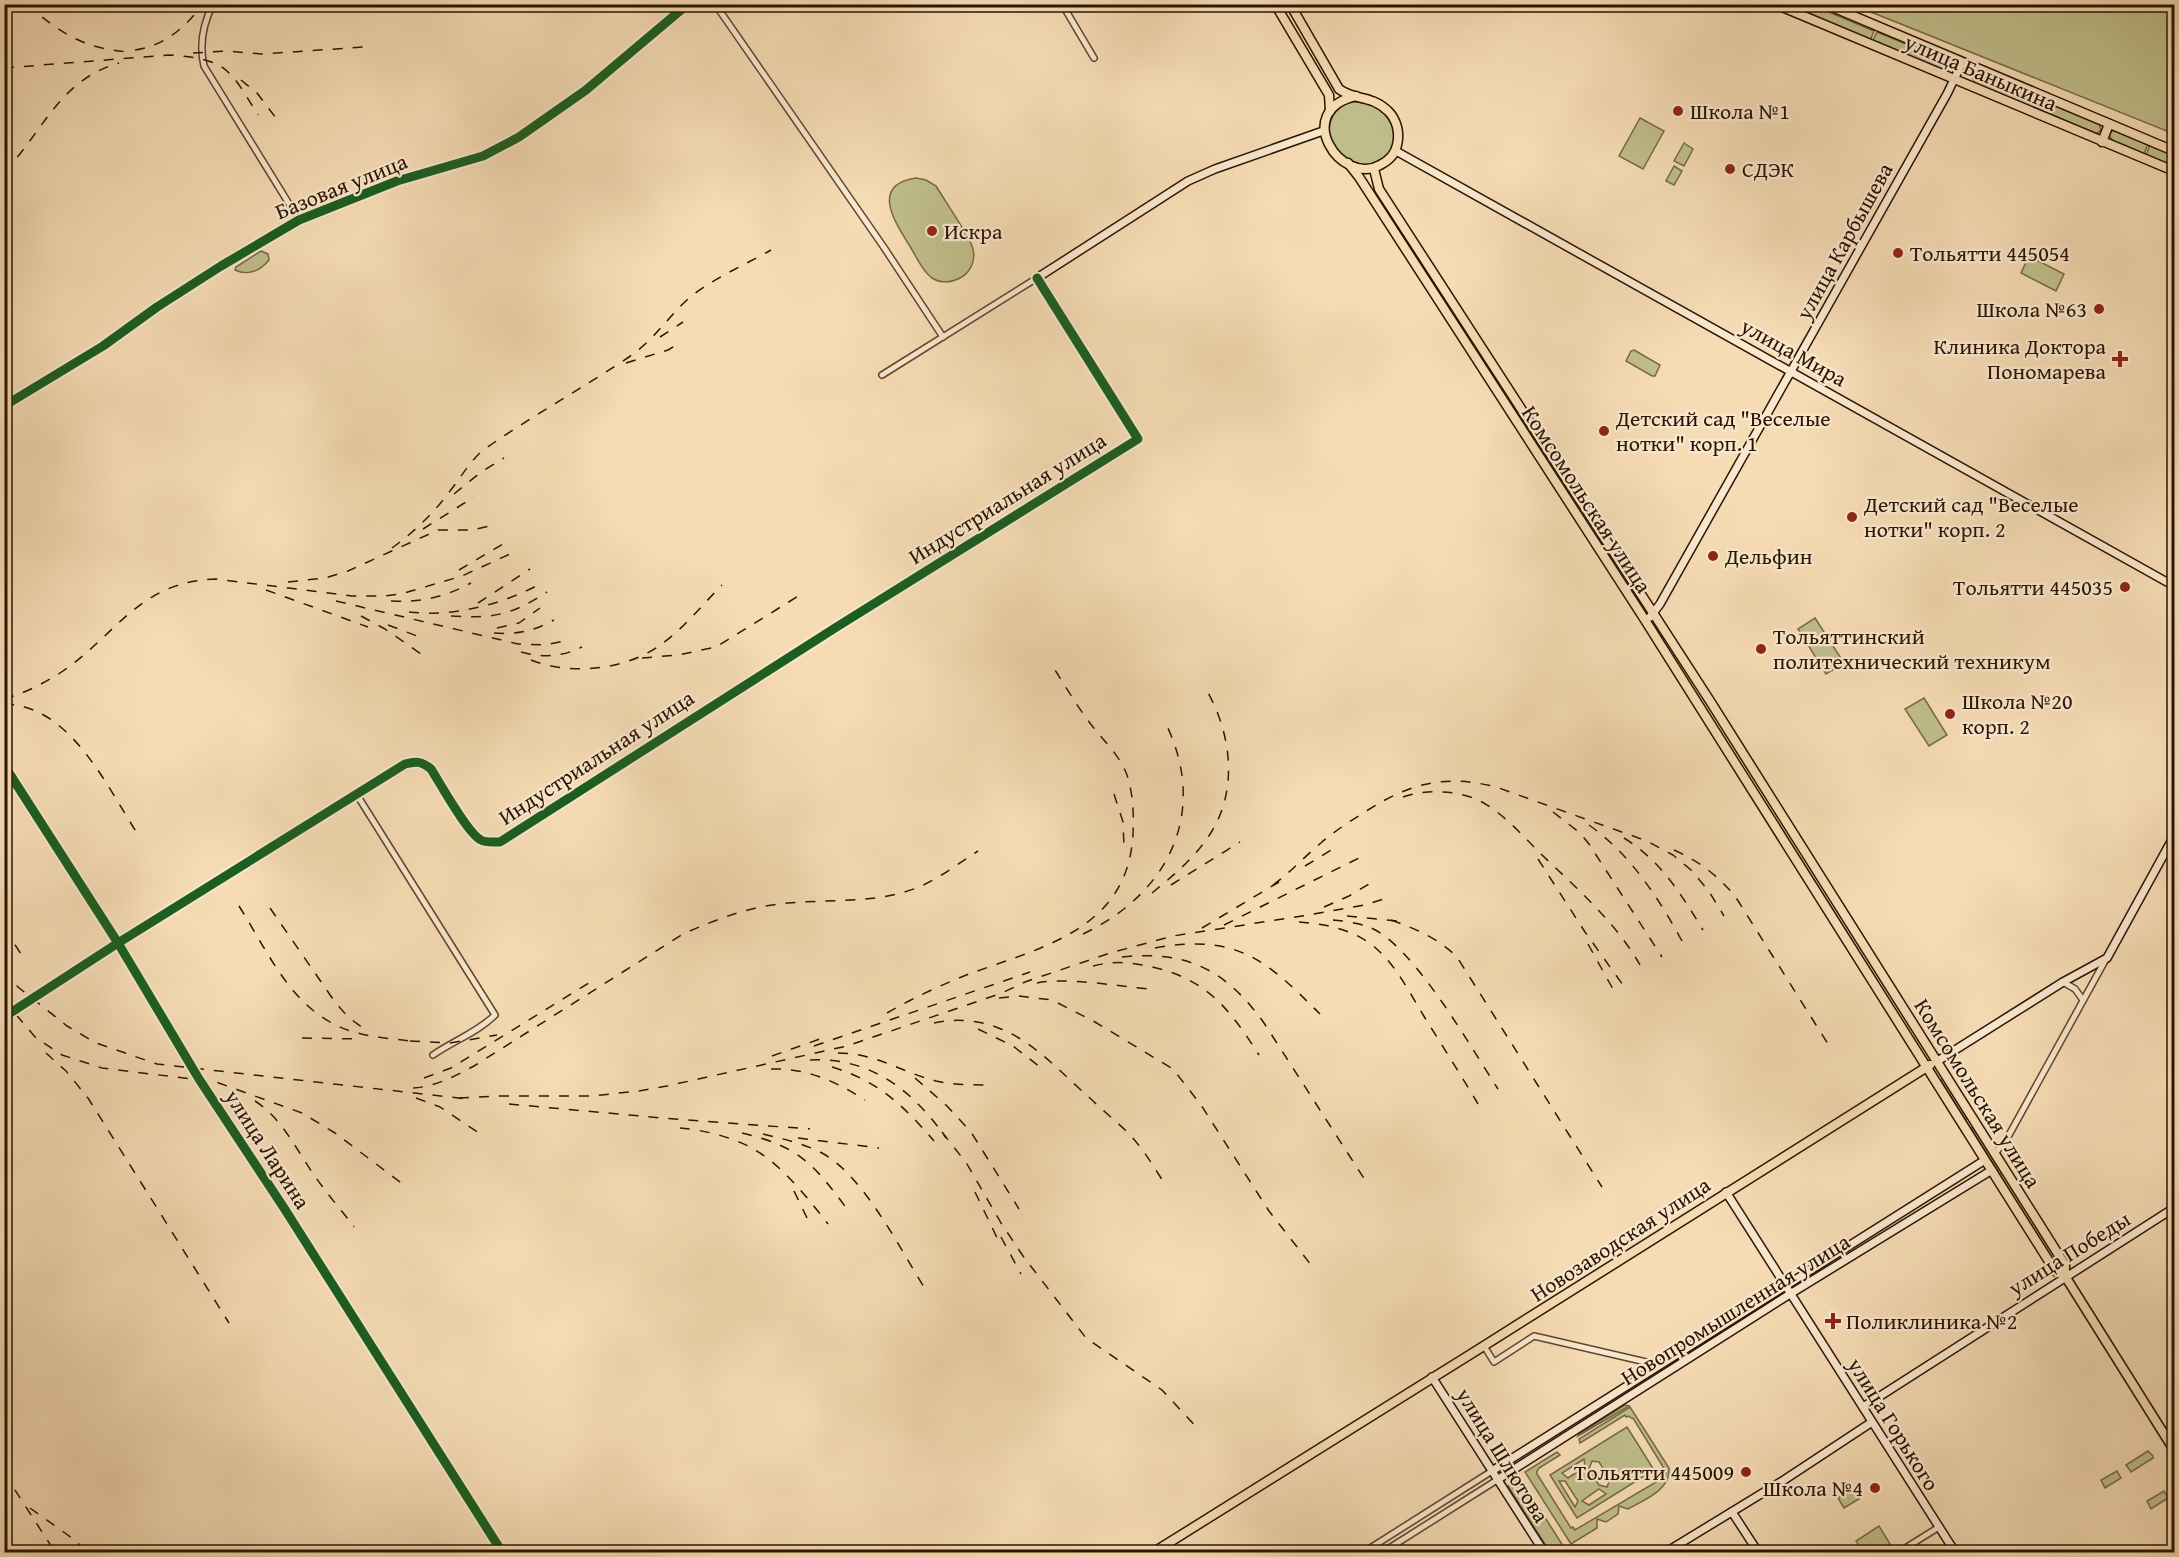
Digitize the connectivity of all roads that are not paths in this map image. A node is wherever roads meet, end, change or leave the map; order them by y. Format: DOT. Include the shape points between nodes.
graph roads {
  1 [pos="213,4"];
  2 [pos="688,4"];
  3 [pos="715,4"];
  4 [pos="1062,4"];
  5 [pos="1275,4"];
  6 [pos="1290,4"];
  7 [pos="1825,4"];
  8 [pos="1778,5"];
  9 [pos="1094,58"];
  10 [pos="1962,63"];
  11 [pos="1955,80"];
  12 [pos="1356,96"];
  13 [pos="1330,111"];
  14 [pos="2109,124"];
  15 [pos="1323,131"];
  16 [pos="2102,142"];
  17 [pos="1395,151"];
  18 [pos="2175,151"];
  19 [pos="1348,163"];
  20 [pos="1374,169"];
  21 [pos="2175,171"];
  22 [pos="299,220"];
  23 [pos="1037,278"];
  24 [pos="943,337"];
  25 [pos="1474,337"];
  26 [pos="1465,342"];
  27 [pos="1792,371"];
  28 [pos="882,375"];
  29 [pos="4,406"];
  30 [pos="1584,508"];
  31 [pos="1575,513"];
  32 [pos="2175,586"];
  33 [pos="1653,615"];
  34 [pos="1645,620"];
  35 [pos="4,765"];
  36 [pos="357,795"];
  37 [pos="2175,836"];
  38 [pos="1804,850"];
  39 [pos="1793,857"];
  40 [pos="1854,931"];
  41 [pos="1844,937"];
  42 [pos="118,943"];
  43 [pos="2107,958"];
  44 [pos="2063,982"];
  45 [pos="2083,1000"];
  46 [pos="4,1017"];
  47 [pos="433,1055"];
  48 [pos="1936,1062"];
  49 [pos="1927,1068"];
  50 [pos="1973,1120"];
  51 [pos="1964,1126"];
  52 [pos="1995,1154"];
  53 [pos="1985,1160"];
  54 [pos="1992,1170"];
  55 [pos="1726,1192"];
  56 [pos="2175,1208"];
  57 [pos="2065,1276"];
  58 [pos="1785,1285"];
  59 [pos="1790,1294"];
  60 [pos="1484,1346"];
  61 [pos="1659,1365"];
  62 [pos="1432,1377"];
  63 [pos="1863,1407"];
  64 [pos="1872,1422"];
  65 [pos="2175,1450"];
  66 [pos="1492,1471"];
  67 [pos="1497,1480"];
  68 [pos="1732,1512"];
  69 [pos="1939,1527"];
  70 [pos="502,1552"];
  71 [pos="1154,1552"];
  72 [pos="1364,1552"];
  73 [pos="1383,1552"];
  74 [pos="1544,1552"];
  75 [pos="1666,1552"];
  76 [pos="1758,1552"];
  77 [pos="1899,1552"];
  78 [pos="1955,1552"];
  1 -- 22 [label="street, Базовая улица" via="201,39 204,66"];
  2 -- 22 [label="street, Базовая улица" via="586,90 519,137 483,156 397,181"];
  3 -- 24 [label="street"];
  4 -- 9 [label="street"];
  5 -- 13 [label="main road" via="1329,95"];
  6 -- 12 [label="main road" via="1339,89"];
  7 -- 10 [label="main road, улица Баныкина"];
  8 -- 11 [label="main road, улица Баныкина"];
  10 -- 11 [label="street, улица Карбышева"];
  10 -- 14 [label="main road, улица Баныкина"];
  11 -- 16 [label="main road, улица Баныкина"];
  11 -- 27 [label="street, улица Карбышева"];
  12 -- 13 [label="main road" via="1346,98"];
  12 -- 17 [label="main road" via="1369,98 1390,114 1398,128"];
  13 -- 15 [label="main road"];
  14 -- 16 [label="main road"];
  14 -- 18 [label="main road, улица Баныкина"];
  15 -- 19 [label="main road" via="1332,150"];
  15 -- 23 [label="street" via="1188,181"];
  16 -- 21 [label="main road, улица Баныкина"];
  17 -- 20 [label="main road"];
  17 -- 27 [label="street, улица Мира"];
  19 -- 20 [label="main road"];
  19 -- 26 [label="main road, Комсомольская улица"];
  20 -- 25 [label="main road, Комсомольская улица" via="1379,189"];
  22 -- 29 [label="street, Базовая улица"];
  23 -- 24 [label="street"];
  23 -- 36 [label="street, Индустриальная улица" via="1138,439 500,842 480,840 431,769 416,761"];
  24 -- 28 [label="street"];
  25 -- 26 [label="main road"];
  25 -- 30 [label="main road, Комсомольская улица"];
  26 -- 31 [label="main road, Комсомольская улица"];
  27 -- 32 [label="street, улица Мира"];
  27 -- 33 [label="street, улица Карбышева"];
  30 -- 31 [label="main road"];
  30 -- 33 [label="main road, Комсомольская улица"];
  31 -- 34 [label="main road, Комсомольская улица"];
  33 -- 34 [label="street, улица Карбышева"];
  33 -- 38 [label="main road, Комсомольская улица"];
  34 -- 39 [label="main road, Комсомольская улица"];
  35 -- 42 [label="street, улица Ларина"];
  36 -- 42 [label="street, Индустриальная улица"];
  36 -- 47 [label="street" via="495,1015"];
  37 -- 43 [label="street"];
  38 -- 39 [label="main road"];
  38 -- 40 [label="main road, Комсомольская улица"];
  39 -- 41 [label="main road, Комсомольская улица"];
  40 -- 41 [label="main road"];
  40 -- 48 [label="main road, Комсомольская улица"];
  41 -- 49 [label="main road, Комсомольская улица"];
  42 -- 46 [label="street, Индустриальная улица"];
  42 -- 70 [label="street, улица Ларина" via="199,1079"];
  43 -- 44 [label="street, Новозаводская улица"];
  43 -- 45 [label="street"];
  44 -- 45 [label="street"];
  44 -- 48 [label="street, Новозаводская улица"];
  45 -- 52 [label="street"];
  48 -- 49 [label="main road, Новозаводская улица"];
  48 -- 50 [label="main road, Комсомольская улица"];
  49 -- 51 [label="main road, Комсомольская улица"];
  49 -- 55 [label="main road, Новозаводская улица"];
  50 -- 51 [label="main road"];
  50 -- 52 [label="main road, Комсомольская улица"];
  51 -- 53 [label="main road, Комсомольская улица"];
  52 -- 57 [label="main road, Комсомольская улица" via="2065,1265"];
  53 -- 54 [label="main road, Комсомольская улица"];
  53 -- 58 [label="street, Новопромышленная улица"];
  54 -- 57 [label="main road, Комсомольская улица" via="2055,1272"];
  54 -- 59 [label="street, Новопромышленная улица"];
  55 -- 58 [label="street, улица Горького"];
  55 -- 60 [label="main road, Новозаводская улица"];
  56 -- 57 [label="street, улица Победы"];
  57 -- 63 [label="street, улица Победы"];
  57 -- 65 [label="main road, Комсомольская улица"];
  58 -- 59 [label="street, улица Горького"];
  58 -- 61 [label="street, Новопромышленная улица"];
  59 -- 63 [label="street, улица Горького"];
  59 -- 67 [label="street, Новопромышленная улица"];
  60 -- 61 [label="street" via="1494,1362 1534,1336"];
  60 -- 62 [label="main road, Новозаводская улица"];
  61 -- 66 [label="street, Новопромышленная улица"];
  62 -- 66 [label="street, улица Шлютова"];
  62 -- 71 [label="main road, Новозаводская улица"];
  63 -- 64 [label="street, улица Горького"];
  64 -- 68 [label="street"];
  64 -- 69 [label="street, улица Горького"];
  66 -- 67 [label="street, улица Шлютова"];
  66 -- 72 [label="street"];
  67 -- 73 [label="street"];
  67 -- 74 [label="street, улица Шлютова"];
  68 -- 75 [label="street"];
  68 -- 76 [label="street"];
  69 -- 77 [label="street"];
  69 -- 78 [label="street, улица Горького"];
}
